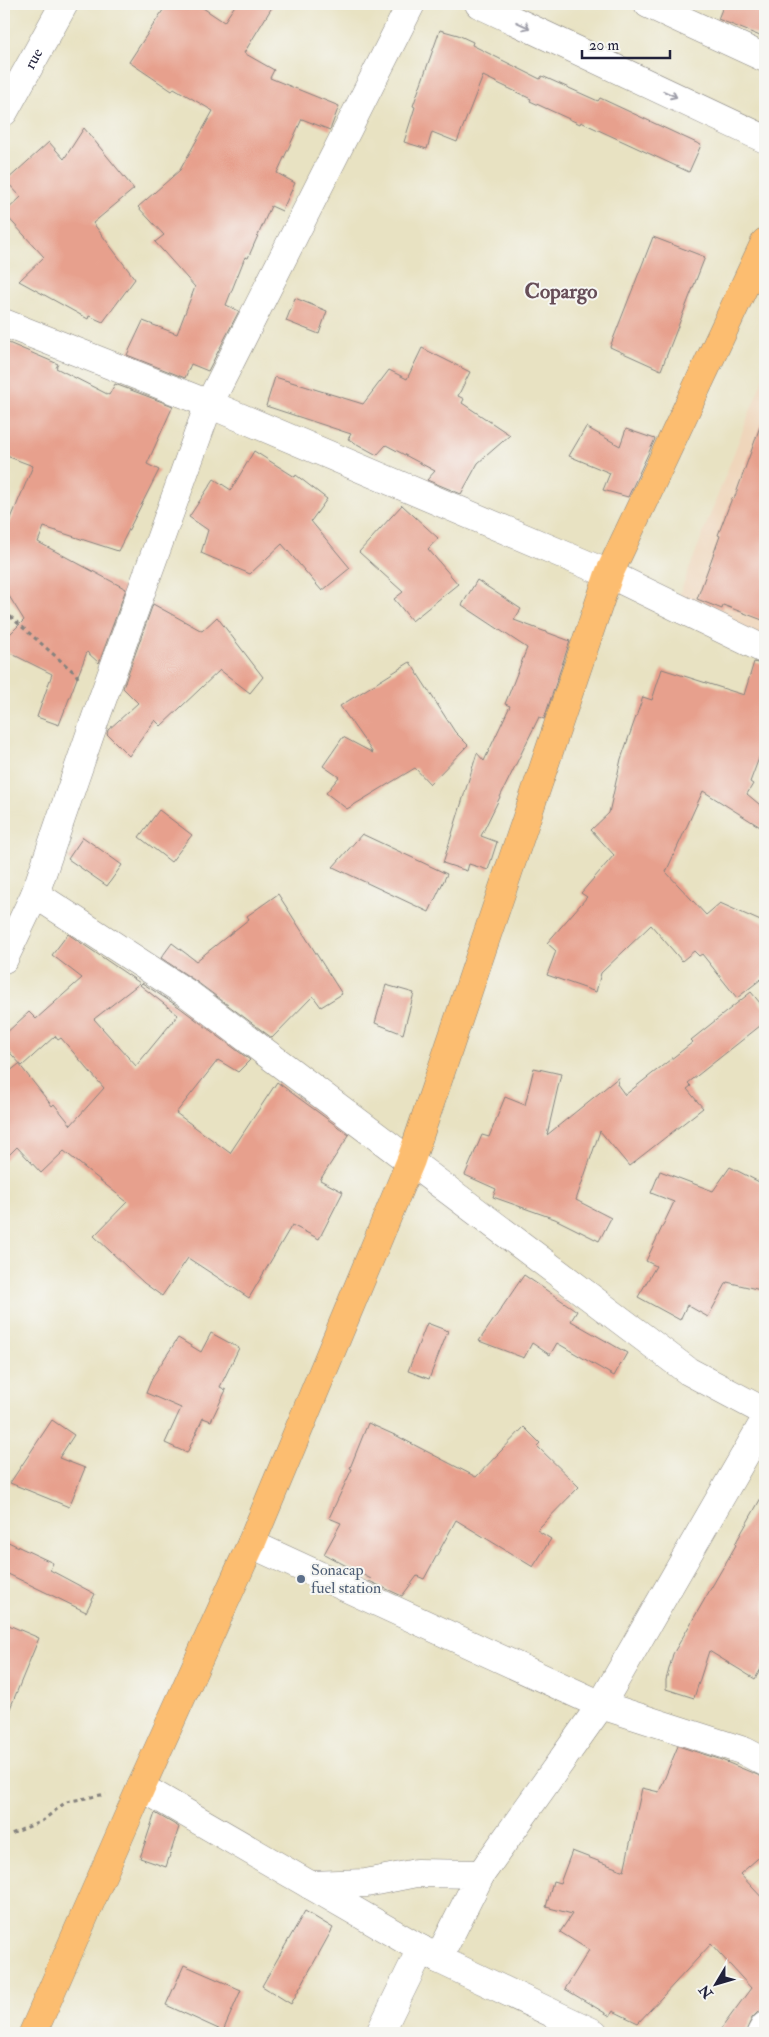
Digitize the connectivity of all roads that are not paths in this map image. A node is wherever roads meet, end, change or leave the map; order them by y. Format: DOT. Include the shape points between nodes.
graph roads {
  1 [pos="64,4"];
  2 [pos="411,4"];
  3 [pos="479,4"];
  4 [pos="648,4"];
  5 [pos="765,58"];
  6 [pos="4,112"];
  7 [pos="765,139"];
  8 [pos="765,242"];
  9 [pos="4,323"];
  10 [pos="209,404"];
  11 [pos="609,574"];
  12 [pos="765,650"];
  13 [pos="35,894"];
  14 [pos="4,959"];
  15 [pos="411,1160"];
  16 [pos="765,1412"];
  17 [pos="765,1420"];
  18 [pos="251,1544"];
  19 [pos="601,1705"];
  20 [pos="765,1762"];
  21 [pos="141,1787"];
  22 [pos="481,1874"];
  23 [pos="310,1885"];
  24 [pos="429,1954"];
  25 [pos="765,2026"];
  26 [pos="34,2033"];
  27 [pos="380,2033"];
  28 [pos="594,2033"];
  29 [pos="762,2033"];
  1 -- 6 [label="street, rue"];
  2 -- 10 [label="street"];
  3 -- 7 [label="street, one-way"];
  4 -- 5 [label="street"];
  8 -- 11 [label="highway"];
  9 -- 10 [label="street"];
  10 -- 11 [label="street"];
  10 -- 13 [label="street"];
  11 -- 12 [label="street"];
  11 -- 15 [label="highway"];
  13 -- 14 [label="street"];
  13 -- 15 [label="street" via="188,994"];
  15 -- 16 [label="street" via="688,1371"];
  15 -- 18 [label="highway"];
  17 -- 19 [label="street"];
  18 -- 19 [label="street"];
  18 -- 21 [label="highway"];
  19 -- 20 [label="street" via="744,1751"];
  19 -- 22 [label="street"];
  21 -- 23 [label="street"];
  21 -- 26 [label="highway"];
  22 -- 23 [label="street" via="416,1873 366,1883"];
  22 -- 24 [label="street"];
  23 -- 24 [label="street"];
  24 -- 27 [label="street"];
  24 -- 28 [label="street"];
  25 -- 29 [label="street"];
}
